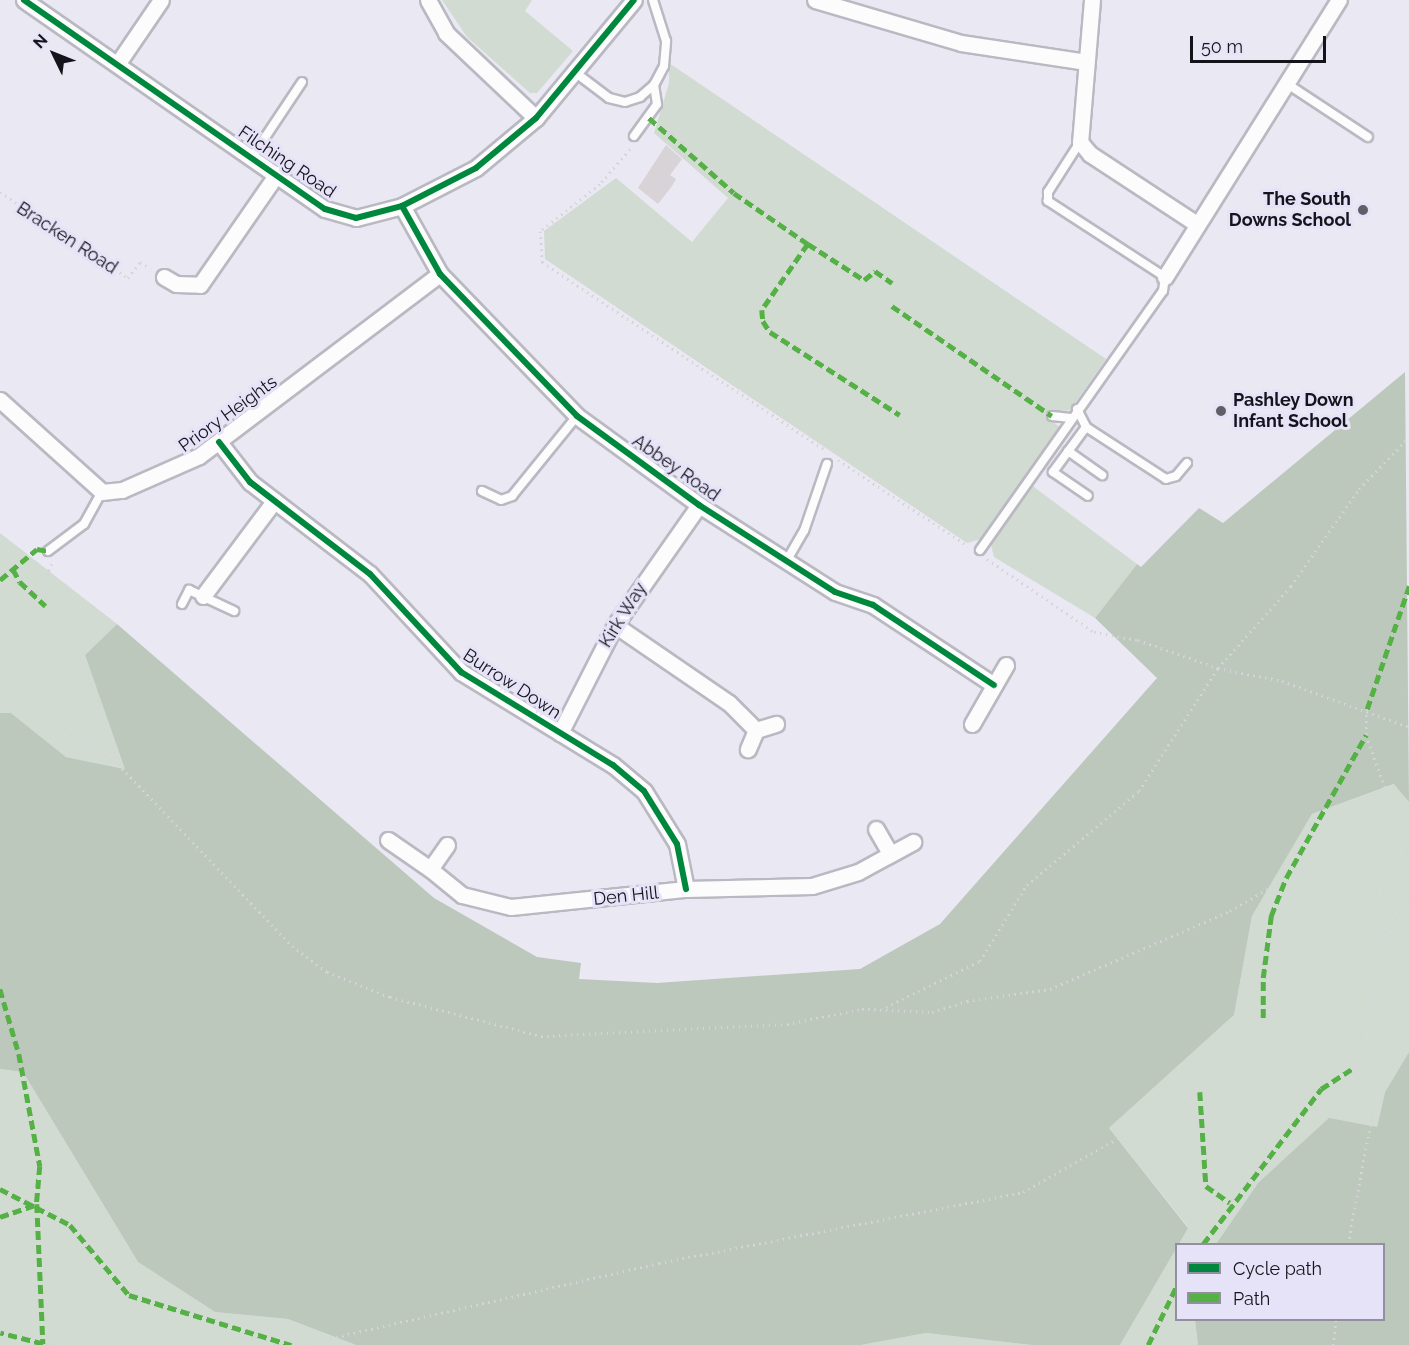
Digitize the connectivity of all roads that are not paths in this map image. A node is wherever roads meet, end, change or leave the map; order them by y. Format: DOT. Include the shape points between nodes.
graph roads {
  1 [pos="24,0"];
  2 [pos="161,0"];
  3 [pos="428,0"];
  4 [pos="634,0"];
  5 [pos="653,0"];
  6 [pos="815,0"];
  7 [pos="1092,0"];
  8 [pos="1339,0"];
  9 [pos="1087,62"];
  10 [pos="118,63"];
  11 [pos="576,73"];
  12 [pos="302,82"];
  13 [pos="1286,83"];
  14 [pos="654,85"];
  15 [pos="536,118"];
  16 [pos="634,136"];
  17 [pos="1368,137"];
  18 [pos="1080,142"];
  19 [pos="252,157"];
  20 [pos="277,174"];
  21 [pos="402,206"];
  22 [pos="1195,223"];
  23 [pos="440,274"];
  24 [pos="164,277"];
  25 [pos="1165,277"];
  26 [pos="0,400"];
  27 [pos="1077,410"];
  28 [pos="576,416"];
  29 [pos="1052,416"];
  30 [pos="1071,418"];
  31 [pos="1086,427"];
  32 [pos="219,442"];
  33 [pos="1068,451"];
  34 [pos="1186,463"];
  35 [pos="827,464"];
  36 [pos="1102,475"];
  37 [pos="482,491"];
  38 [pos="102,492"];
  39 [pos="1088,496"];
  40 [pos="274,501"];
  41 [pos="699,505"];
  42 [pos="980,550"];
  43 [pos="48,551"];
  44 [pos="788,560"];
  45 [pos="203,596"];
  46 [pos="182,604"];
  47 [pos="234,611"];
  48 [pos="615,625"];
  49 [pos="1006,665"];
  50 [pos="994,685"];
  51 [pos="776,724"];
  52 [pos="972,724"];
  53 [pos="756,729"];
  54 [pos="560,733"];
  55 [pos="748,749"];
  56 [pos="876,829"];
  57 [pos="388,840"];
  58 [pos="913,842"];
  59 [pos="447,845"];
  60 [pos="890,853"];
  61 [pos="430,869"];
  62 [pos="686,890"];
  1 -- 10 [label="street, Filching Road"];
  2 -- 10 [label="street"];
  3 -- 15 [label="street" via="446,33"];
  4 -- 11 [label="street, Filching Road"];
  5 -- 14 [label="lane" via="666,41 664,66"];
  6 -- 9 [label="street" via="960,43"];
  7 -- 9 [label="street"];
  8 -- 13 [label="street"];
  9 -- 18 [label="street"];
  10 -- 19 [label="street, Filching Road"];
  11 -- 14 [label="lane" via="609,98 625,102 640,97"];
  11 -- 15 [label="street, Filching Road"];
  12 -- 19 [label="lane"];
  13 -- 17 [label="lane"];
  13 -- 22 [label="street"];
  14 -- 16 [label="lane" via="657,104"];
  15 -- 21 [label="street, Filching Road" via="476,168"];
  18 -- 22 [label="street" via="1090,154"];
  18 -- 25 [label="lane" via="1048,192 1048,201"];
  19 -- 20 [label="street, Filching Road"];
  20 -- 21 [label="street, Filching Road" via="325,209 356,218"];
  20 -- 24 [label="street" via="200,285 176,284"];
  21 -- 23 [label="street, Abbey Road"];
  22 -- 25 [label="street"];
  23 -- 28 [label="street, Abbey Road"];
  23 -- 32 [label="street, Priory Heights"];
  25 -- 27 [label="lane" via="1150,313"];
  26 -- 38 [label="street"];
  27 -- 30 [label="lane"];
  27 -- 31 [label="lane"];
  28 -- 37 [label="lane" via="512,496 501,500"];
  28 -- 41 [label="street, Abbey Road"];
  29 -- 30 [label="lane"];
  30 -- 42 [label="lane"];
  31 -- 33 [label="lane"];
  31 -- 34 [label="lane" via="1166,479 1176,476"];
  32 -- 38 [label="street, Priory Heights" via="178,469 122,490"];
  32 -- 40 [label="street, Burrow Down" via="238,472"];
  33 -- 36 [label="lane"];
  33 -- 39 [label="lane" via="1053,472"];
  35 -- 44 [label="lane" via="804,531"];
  38 -- 43 [label="lane" via="84,524"];
  40 -- 45 [label="street"];
  40 -- 54 [label="street, Burrow Down" via="370,574 461,672"];
  41 -- 44 [label="street, Abbey Road"];
  41 -- 48 [label="street, Kirk Way"];
  44 -- 50 [label="street, Abbey Road" via="835,592 873,605"];
  45 -- 46 [label="lane" via="189,590"];
  45 -- 47 [label="lane"];
  48 -- 53 [label="street" via="714,691"];
  48 -- 54 [label="street, Kirk Way"];
  49 -- 50 [label="street"];
  50 -- 52 [label="street"];
  51 -- 53 [label="street"];
  53 -- 55 [label="street"];
  54 -- 62 [label="street, Burrow Down" via="644,791 678,844"];
  56 -- 60 [label="street"];
  57 -- 61 [label="street, Den Hill"];
  58 -- 60 [label="street, Den Hill"];
  59 -- 61 [label="street"];
  60 -- 62 [label="street, Den Hill" via="858,872 812,886"];
  61 -- 62 [label="street, Den Hill" via="462,895 511,907"];
}
